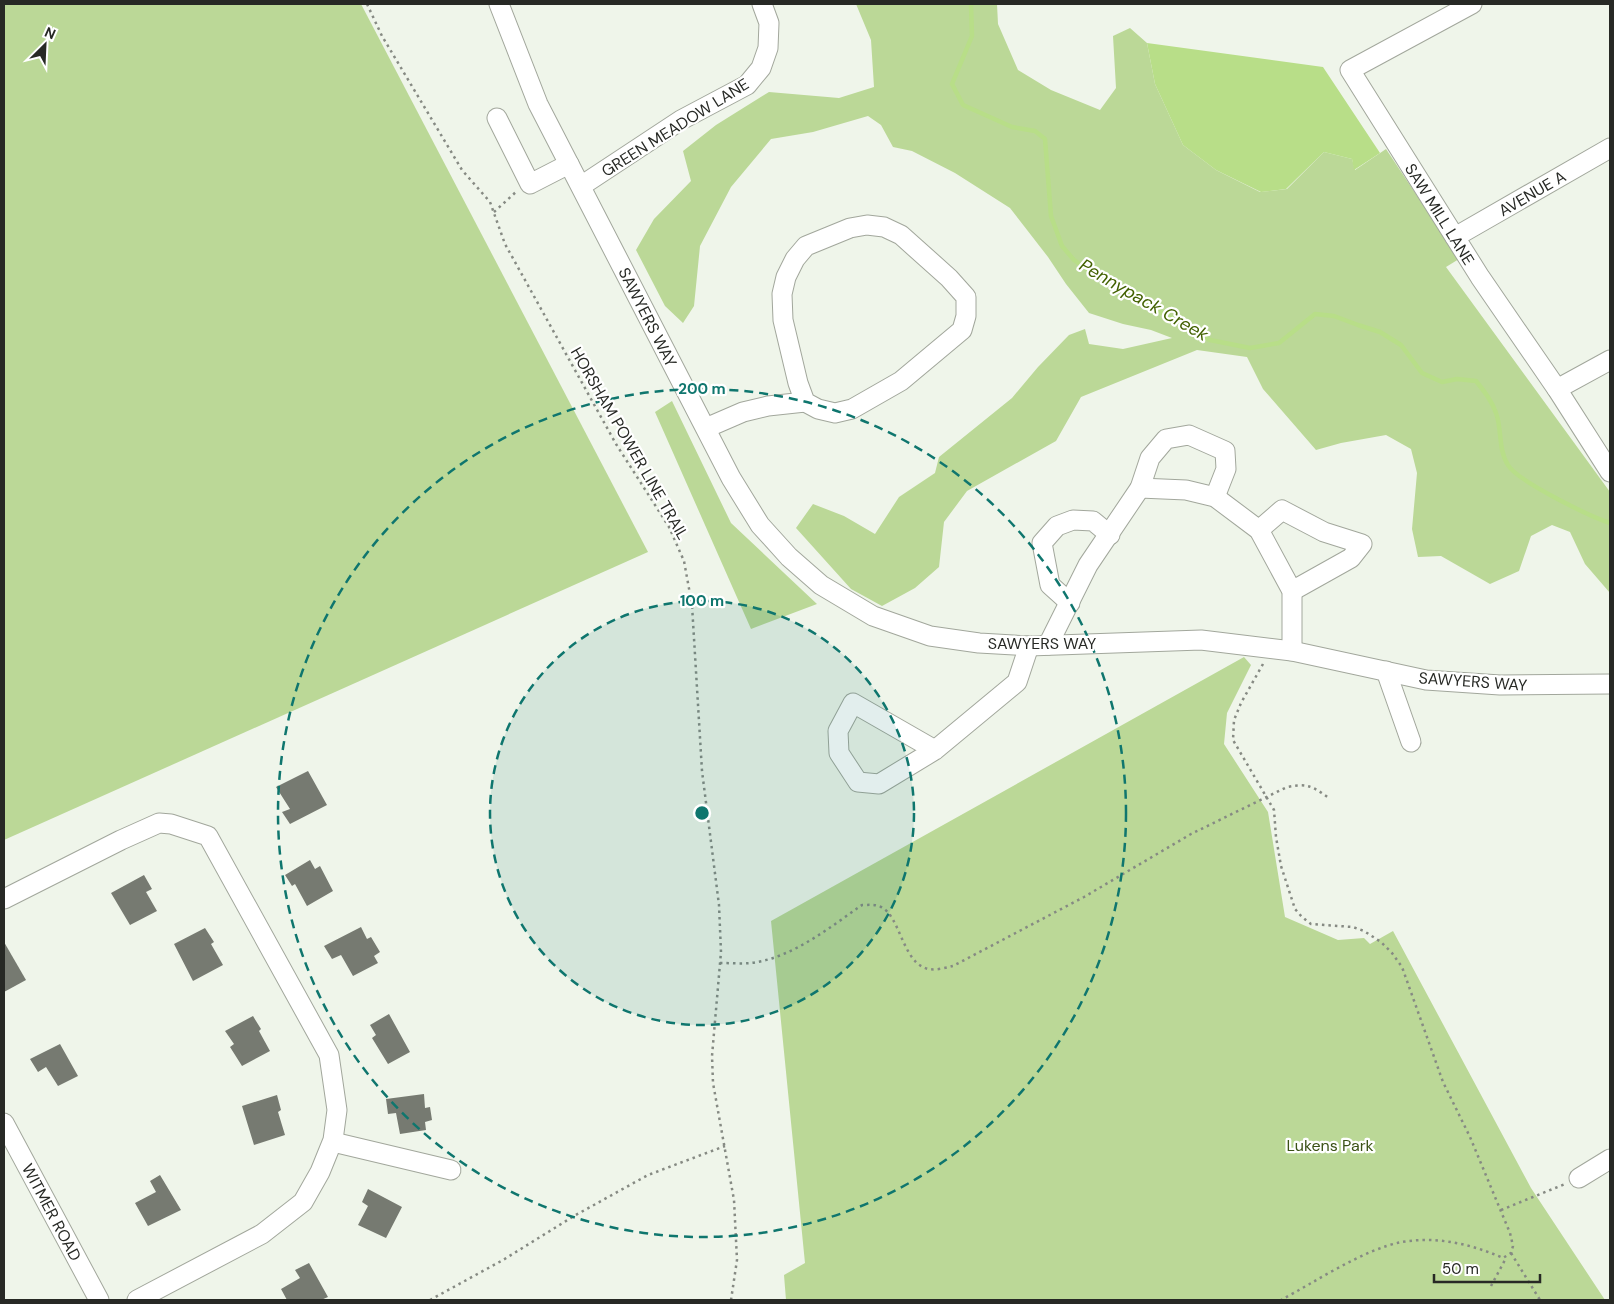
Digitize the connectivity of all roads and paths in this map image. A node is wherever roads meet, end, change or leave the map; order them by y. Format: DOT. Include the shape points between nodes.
graph roads {
  1 [pos="367,4"];
  2 [pos="499,4"];
  3 [pos="762,4"];
  4 [pos="1472,4"];
  5 [pos="497,118"];
  6 [pos="1610,148"];
  7 [pos="569,164"];
  8 [pos="530,184"];
  9 [pos="581,186"];
  10 [pos="494,212"];
  11 [pos="1455,237"];
  12 [pos="1610,360"];
  13 [pos="1557,388"];
  14 [pos="806,402"];
  15 [pos="706,428"];
  16 [pos="1610,472"];
  17 [pos="1140,488"];
  18 [pos="1215,498"];
  19 [pos="1259,530"];
  20 [pos="1110,535"];
  21 [pos="1292,591"];
  22 [pos="1070,603"];
  23 [pos="1048,645"];
  24 [pos="1029,646"];
  25 [pos="1271,648"];
  26 [pos="1292,651"];
  27 [pos="1386,671"];
  28 [pos="1610,684"];
  29 [pos="1411,742"];
  30 [pos="935,750"];
  31 [pos="1266,796"];
  32 [pos="1329,798"];
  33 [pos="4,899"];
  34 [pos="720,962"];
  35 [pos="4,1123"];
  36 [pos="332,1142"];
  37 [pos="725,1146"];
  38 [pos="1610,1159"];
  39 [pos="451,1170"];
  40 [pos="1578,1178"];
  41 [pos="1501,1210"];
  42 [pos="1511,1253"];
  43 [pos="1507,1257"];
  44 [pos="1491,1286"];
  45 [pos="100,1300"];
  46 [pos="137,1300"];
  47 [pos="430,1300"];
  48 [pos="731,1300"];
  49 [pos="1281,1300"];
  50 [pos="1540,1300"];
  1 -- 10 [label="path, HORSHAM POWER LINE TRAIL" via="382,36 462,170 490,202"];
  2 -- 7 [label="street, SAWYERS WAY" via="538,104"];
  3 -- 9 [label="street, GREEN MEADOW LANE" via="769,23 768,48 761,68 747,86 681,120"];
  4 -- 11 [label="street, SAW MILL LANE" via="1350,70"];
  5 -- 8 [label="street"];
  6 -- 11 [label="street, AVENUE A"];
  7 -- 8 [label="street"];
  7 -- 9 [label="street, SAWYERS WAY"];
  8 -- 10 [label="path" via="513,194"];
  9 -- 15 [label="street, SAWYERS WAY"];
  10 -- 34 [label="path, HORSHAM POWER LINE TRAIL" via="519,268 616,444 669,526 684,561 692,606 702,771 719,905"];
  11 -- 13 [label="street, SAW MILL LANE"];
  12 -- 13 [label="street"];
  13 -- 16 [label="street, SAW MILL LANE"];
  14 -- 14 [label="street" via="835,413 852,409 901,381 962,330 966,297 901,235 867,224 806,246 795,259 782,294 783,320 798,384"];
  14 -- 15 [label="street" via="743,412"];
  15 -- 24 [label="street, SAWYERS WAY" via="760,525 821,585 874,616 930,636"];
  17 -- 18 [label="street" via="1186,490"];
  17 -- 18 [label="street" via="1150,458 1166,439 1189,435 1224,451 1226,469"];
  17 -- 20 [label="street"];
  18 -- 19 [label="street"];
  19 -- 21 [label="street"];
  19 -- 21 [label="street" via="1282,510 1324,532 1362,544 1351,558"];
  20 -- 22 [label="street" via="1088,565"];
  20 -- 22 [label="street" via="1094,521 1073,520 1057,526 1042,542 1050,585"];
  21 -- 26 [label="street"];
  22 -- 23 [label="street"];
  23 -- 24 [label="street, SAWYERS WAY"];
  23 -- 25 [label="street, SAWYERS WAY" via="1201,640"];
  24 -- 30 [label="street" via="1017,682"];
  25 -- 26 [label="street, SAWYERS WAY"];
  25 -- 31 [label="path" via="1241,703 1234,720 1233,740"];
  26 -- 27 [label="street, SAWYERS WAY"];
  27 -- 28 [label="street, SAWYERS WAY" via="1426,680 1500,686"];
  27 -- 29 [label="street"];
  30 -- 30 [label="street" via="879,784 858,782 839,753 838,731 853,703"];
  31 -- 32 [label="path" via="1300,784 1312,786"];
  31 -- 34 [label="path" via="1191,834 1084,897 954,966 922,967 908,951 888,913 883,907 874,905 862,905 792,950 769,959 751,963"];
  31 -- 41 [label="path" via="1275,814 1281,866 1295,909 1312,924 1364,931 1381,942 1402,967 1443,1082"];
  33 -- 36 [label="street" via="159,823 208,836 329,1055 337,1110"];
  34 -- 37 [label="path, HORSHAM POWER LINE TRAIL" via="712,1065"];
  35 -- 45 [label="street, WITMER ROAD"];
  36 -- 39 [label="street"];
  36 -- 46 [label="street" via="303,1202 262,1234"];
  37 -- 47 [label="path" via="648,1175"];
  37 -- 48 [label="path, HORSHAM POWER LINE TRAIL" via="734,1200 737,1260"];
  38 -- 40 [label="street"];
  40 -- 41 [label="path"];
  41 -- 42 [label="path" via="1513,1246"];
  42 -- 43 [label="path"];
  42 -- 50 [label="path"];
  43 -- 44 [label="path"];
  43 -- 49 [label="path" via="1447,1241 1402,1242 1363,1256"];
}
